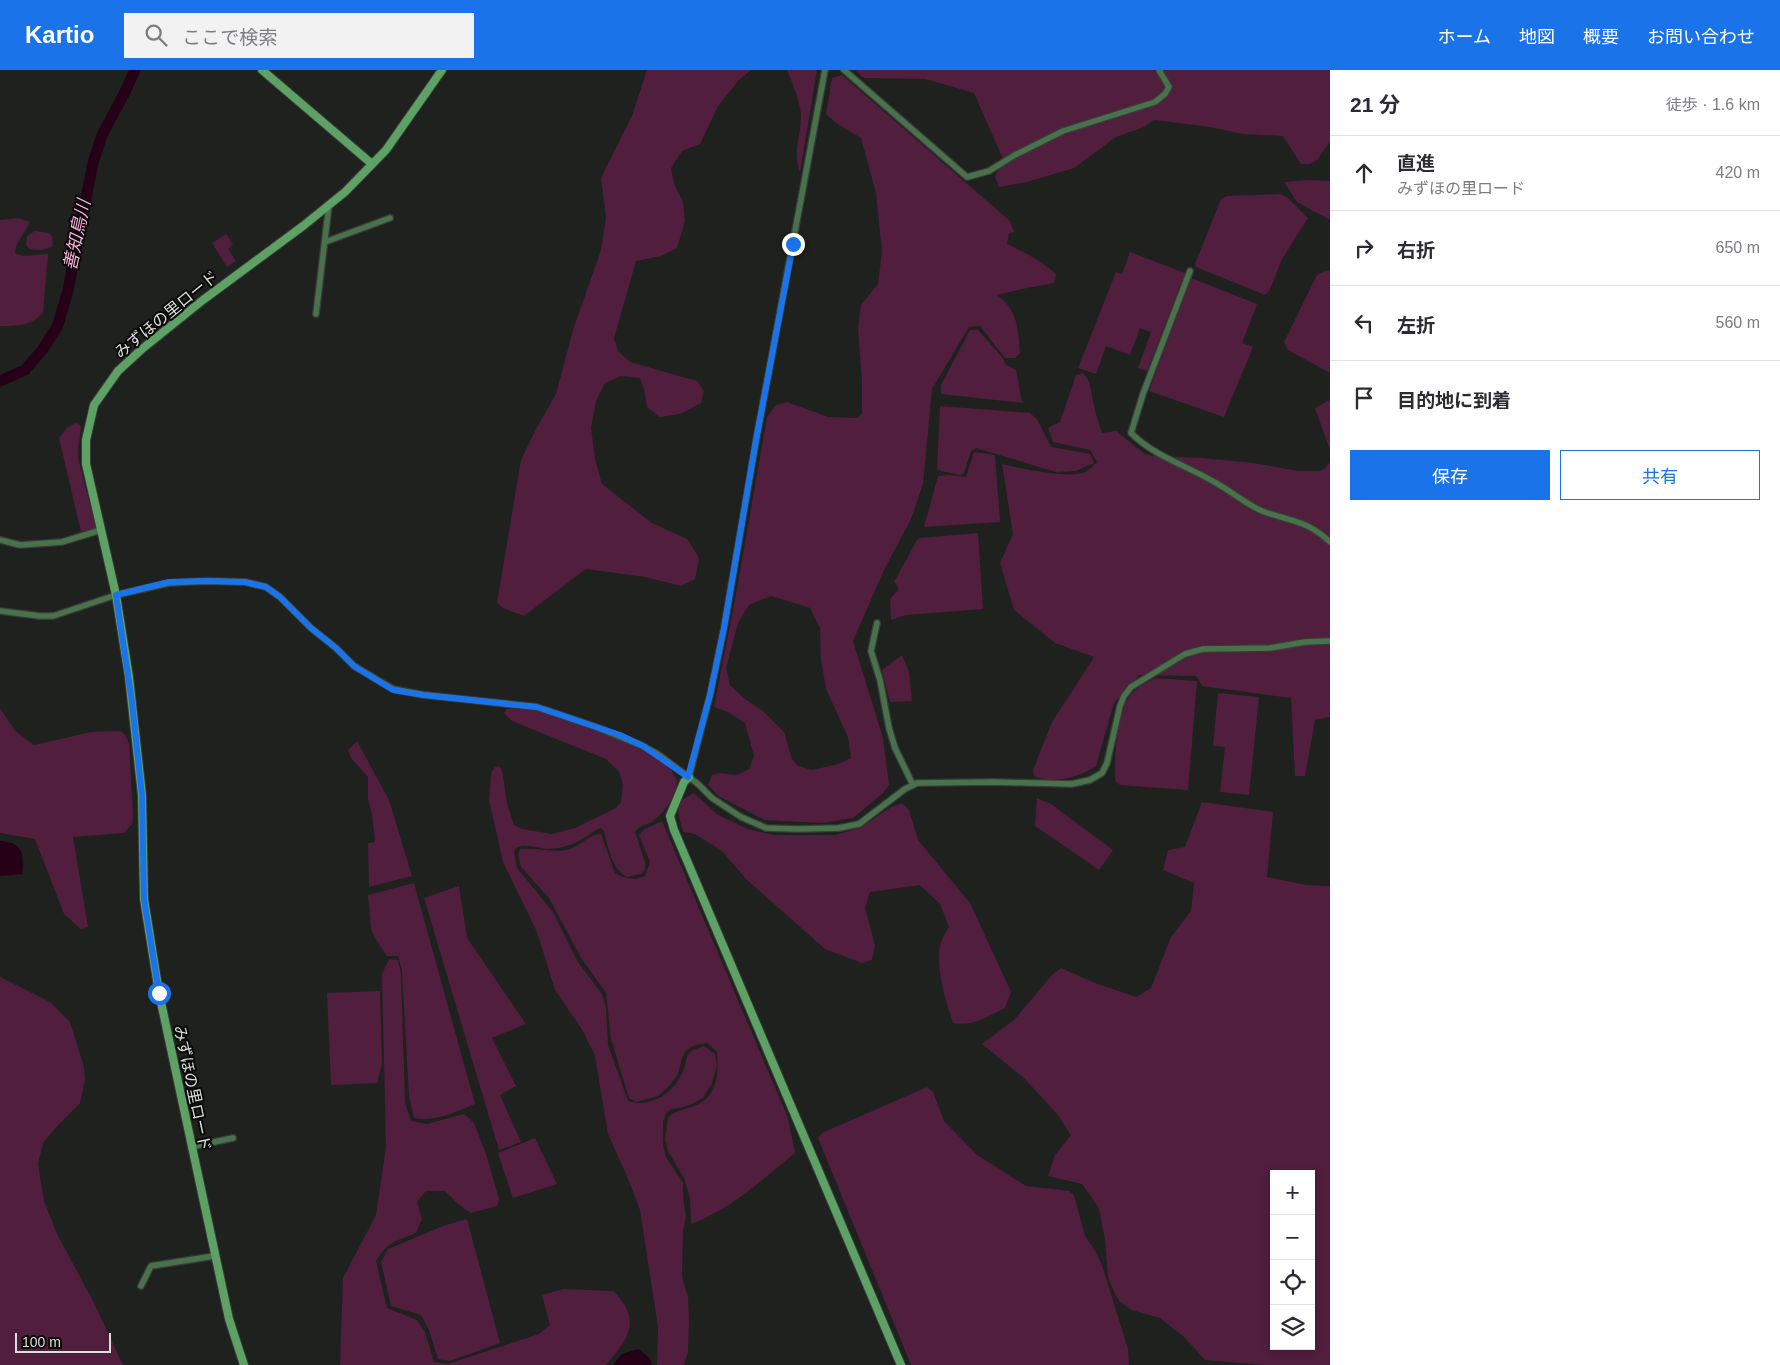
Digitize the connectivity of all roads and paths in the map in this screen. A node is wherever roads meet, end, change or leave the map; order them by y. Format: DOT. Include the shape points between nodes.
graph roads {
  1 [pos="262,70"];
  2 [pos="442,70"];
  3 [pos="825,70"];
  4 [pos="844,70"];
  5 [pos="1159,70"];
  6 [pos="372,164"];
  7 [pos="329,205"];
  8 [pos="390,218"];
  9 [pos="325,242"];
  10 [pos="1190,271"];
  11 [pos="316,314"];
  12 [pos="101,530"];
  13 [pos="0,540"];
  14 [pos="1330,542"];
  15 [pos="116,595"];
  16 [pos="0,611"];
  17 [pos="877,623"];
  18 [pos="1330,641"];
  19 [pos="688,777"];
  20 [pos="913,785"];
  21 [pos="233,1138"];
  22 [pos="191,1147"];
  23 [pos="214,1256"];
  24 [pos="141,1286"];
  25 [pos="244,1365"];
  26 [pos="901,1365"];
  1 -- 6 [label="street"];
  2 -- 6 [label="street, みずほの里ロード" via="386,150"];
  3 -- 19 [label="street" via="724,628"];
  4 -- 5 [label="street" via="967,177 989,171 1063,131 1154,102 1166,94 1169,87"];
  6 -- 7 [label="street, みずほの里ロード"];
  7 -- 9 [label="street"];
  7 -- 12 [label="street, みずほの里ロード" via="142,349 118,371 103,392 94,405 86,440 86,464"];
  8 -- 9 [label="street"];
  9 -- 11 [label="street"];
  10 -- 14 [label="street" via="1131,433 1158,454 1195,471 1260,510 1309,526"];
  12 -- 13 [label="street" via="62,542 20,546"];
  12 -- 15 [label="street, みずほの里ロード"];
  15 -- 16 [label="street" via="52,616"];
  15 -- 19 [label="street" via="169,582 245,582 266,587 354,666 393,690 537,707 636,742"];
  15 -- 22 [label="street, みずほの里ロード" via="129,676 142,796 144,899 159,993"];
  17 -- 20 [label="street" via="871,651 895,748"];
  18 -- 20 [label="street" via="1270,648 1203,649 1185,654 1131,687 1124,696 1107,763 1102,773 1090,780 1072,784"];
  19 -- 20 [label="street" via="741,817 766,828 798,830 859,824"];
  19 -- 26 [label="street" via="670,816 674,830"];
  21 -- 22 [label="street"];
  22 -- 23 [label="street, みずほの里ロード"];
  23 -- 24 [label="street" via="152,1266"];
  23 -- 25 [label="street, みずほの里ロード"];
}
